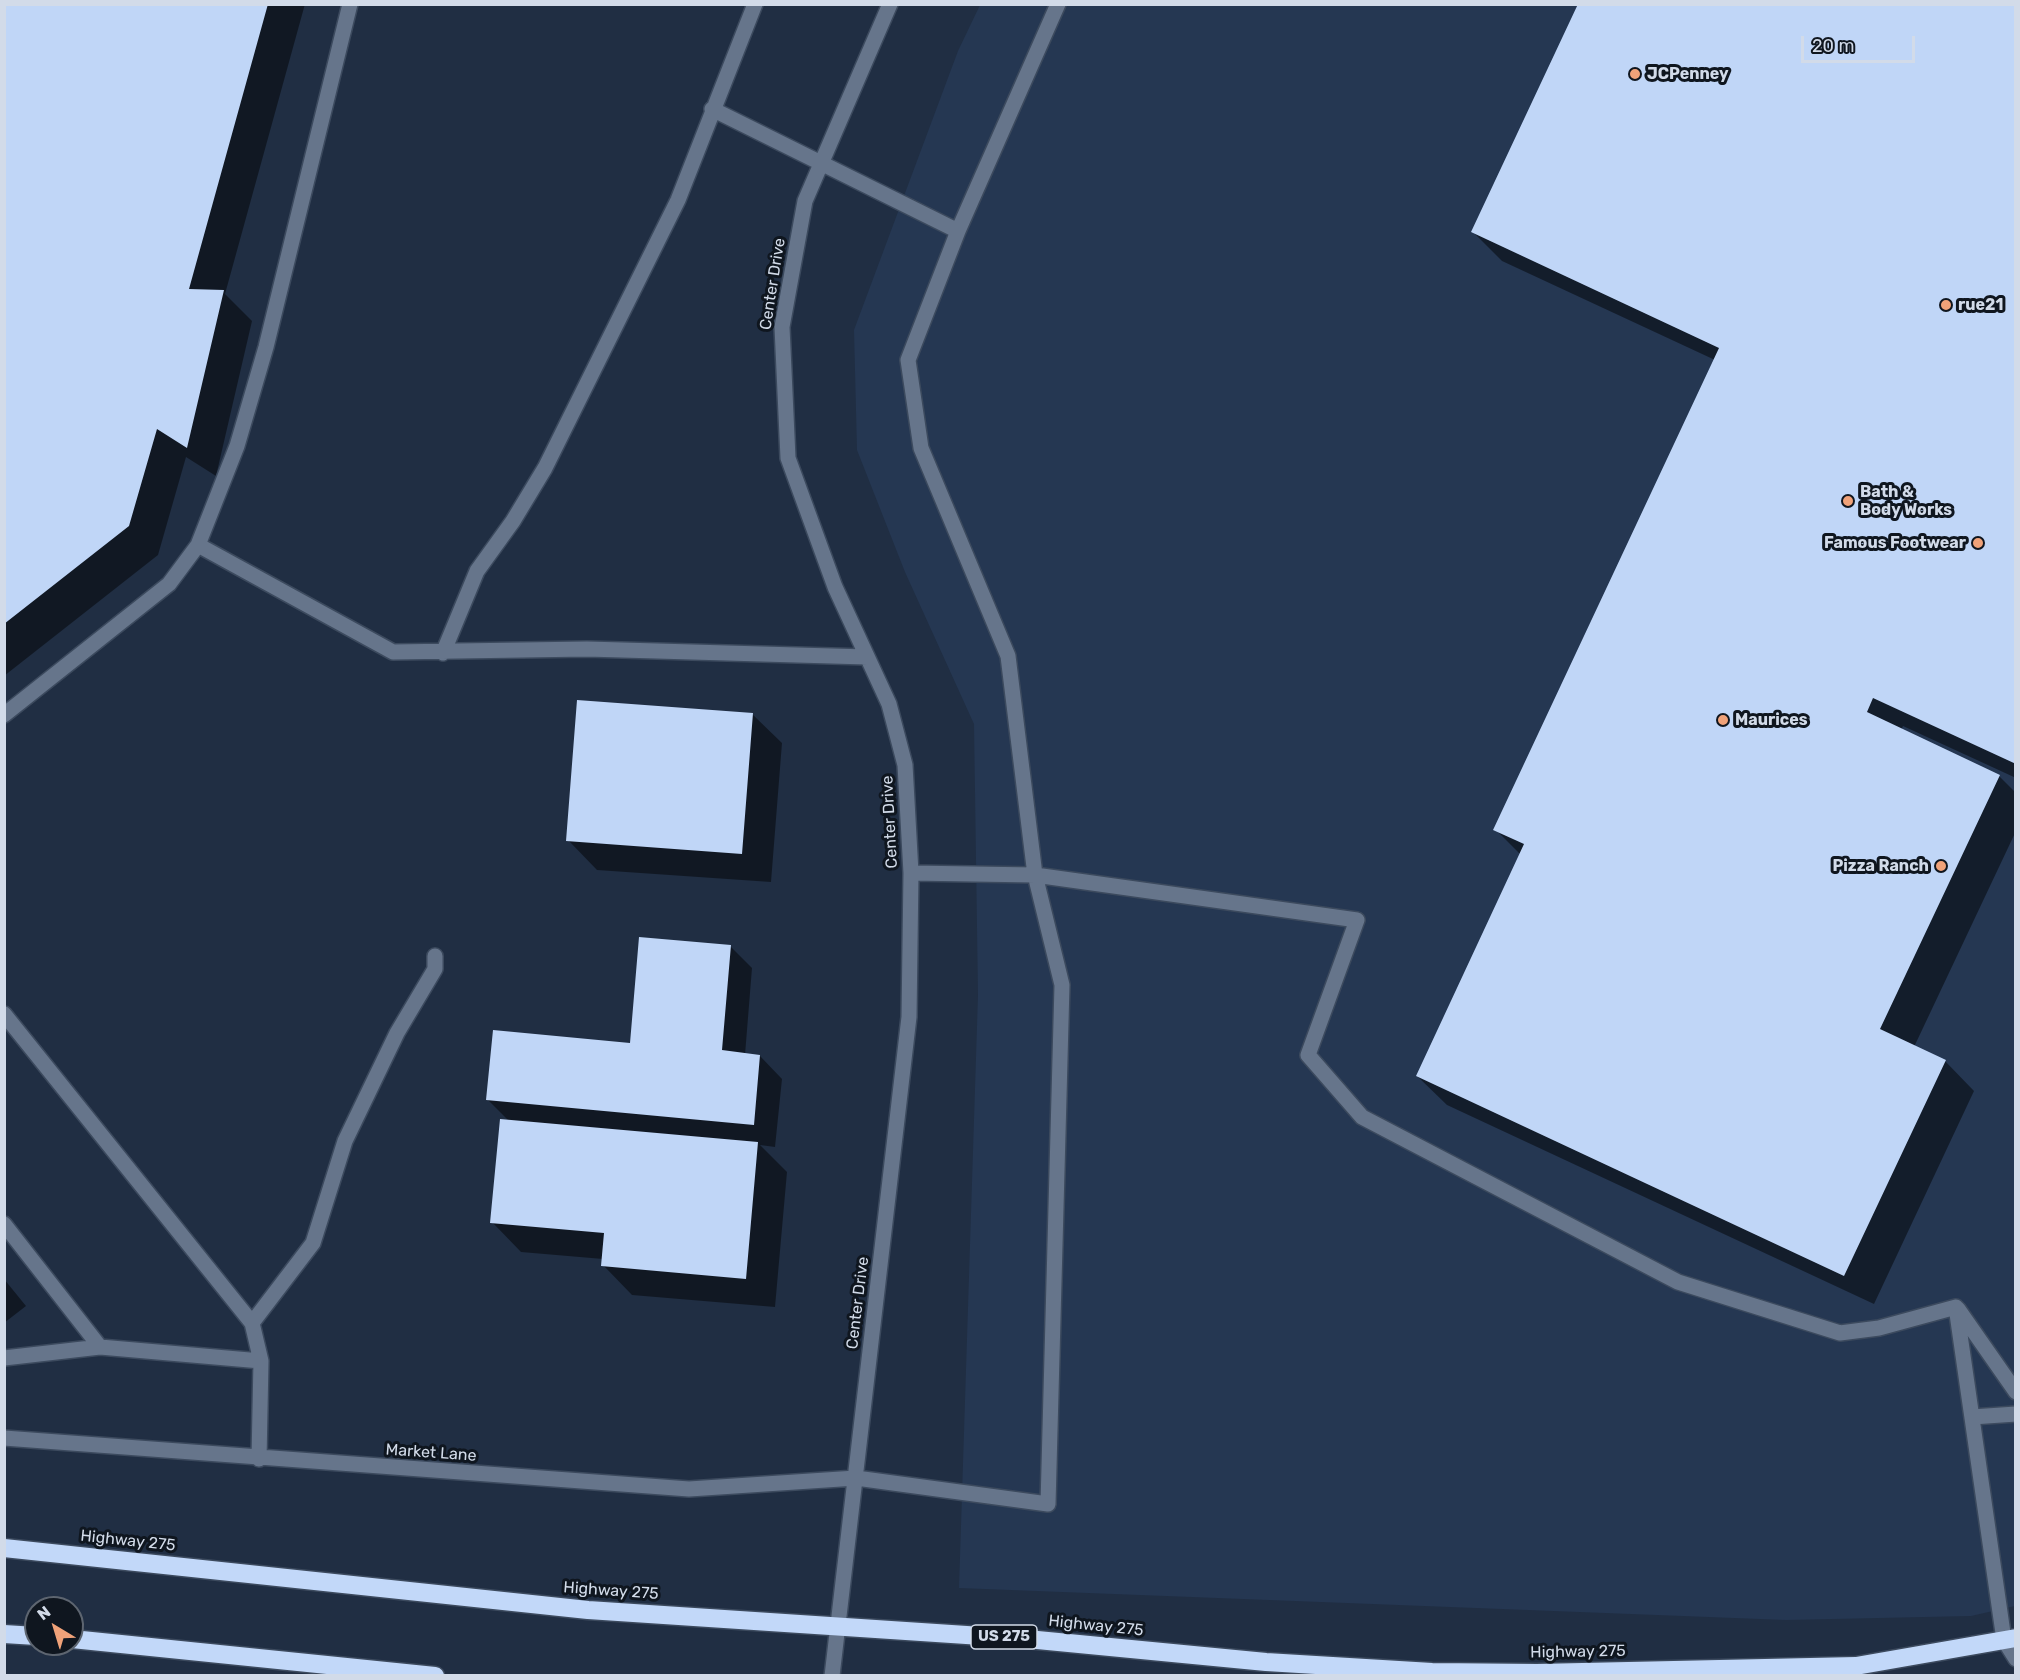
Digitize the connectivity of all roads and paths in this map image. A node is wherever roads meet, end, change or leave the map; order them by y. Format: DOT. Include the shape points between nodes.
graph roads {
  1 [pos="350,4"];
  2 [pos="755,4"];
  3 [pos="890,4"];
  4 [pos="1058,4"];
  5 [pos="712,109"];
  6 [pos="821,164"];
  7 [pos="958,231"];
  8 [pos="198,545"];
  9 [pos="444,652"];
  10 [pos="867,657"];
  11 [pos="4,715"];
  12 [pos="910,873"];
  13 [pos="1035,875"];
  14 [pos="435,956"];
  15 [pos="4,1014"];
  16 [pos="4,1224"];
  17 [pos="1956,1306"];
  18 [pos="252,1323"];
  19 [pos="100,1347"];
  20 [pos="4,1358"];
  21 [pos="261,1361"];
  22 [pos="2016,1392"];
  23 [pos="2016,1414"];
  24 [pos="1972,1417"];
  25 [pos="4,1438"];
  26 [pos="259,1459"];
  27 [pos="856,1478"];
  28 [pos="4,1548"];
  29 [pos="839,1625"];
  30 [pos="4,1634"];
  31 [pos="24,1635"];
  32 [pos="2010,1639"];
  33 [pos="84,1640"];
  34 [pos="2016,1659"];
  35 [pos="435,1676"];
  36 [pos="832,1676"];
  1 -- 8 [label="street" via="266,346 237,446"];
  2 -- 5 [label="street"];
  3 -- 6 [label="street, Center Drive"];
  4 -- 7 [label="street"];
  5 -- 6 [label="street"];
  5 -- 9 [label="street" via="678,200 545,468 477,571"];
  6 -- 7 [label="street"];
  6 -- 10 [label="street, Center Drive" via="805,201 782,327 788,458 835,587"];
  7 -- 13 [label="street" via="908,360 921,448 1008,656"];
  8 -- 9 [label="street" via="393,652"];
  8 -- 11 [label="street" via="169,584"];
  9 -- 10 [label="street" via="587,649"];
  10 -- 12 [label="street, Center Drive" via="889,704 905,765"];
  12 -- 13 [label="street"];
  12 -- 27 [label="street, Center Drive" via="909,1017"];
  13 -- 17 [label="street" via="1358,920 1308,1055 1362,1117 1688,1285 1840,1333 1879,1328"];
  13 -- 27 [label="street, Market Lane" via="1062,985 1048,1504"];
  14 -- 18 [label="street" via="435,969 397,1033 345,1141 313,1243"];
  15 -- 18 [label="street"];
  16 -- 19 [label="street"];
  17 -- 22 [label="street"];
  17 -- 24 [label="street"];
  18 -- 21 [label="street"];
  19 -- 20 [label="street"];
  19 -- 21 [label="street"];
  21 -- 26 [label="street"];
  23 -- 24 [label="street"];
  24 -- 32 [label="street"];
  25 -- 26 [label="street, Market Lane"];
  26 -- 27 [label="street, Market Lane" via="689,1489"];
  27 -- 29 [label="street, Center Drive"];
  28 -- 29 [label="highway, Highway 275 / US 275" via="588,1610"];
  29 -- 32 [label="highway, Highway 275 / US 275" via="1266,1662 1444,1672 1856,1666"];
  29 -- 36 [label="street, Center Drive"];
  30 -- 31 [label="highway"];
  32 -- 34 [label="street"];
  33 -- 35 [label="highway"];
}
